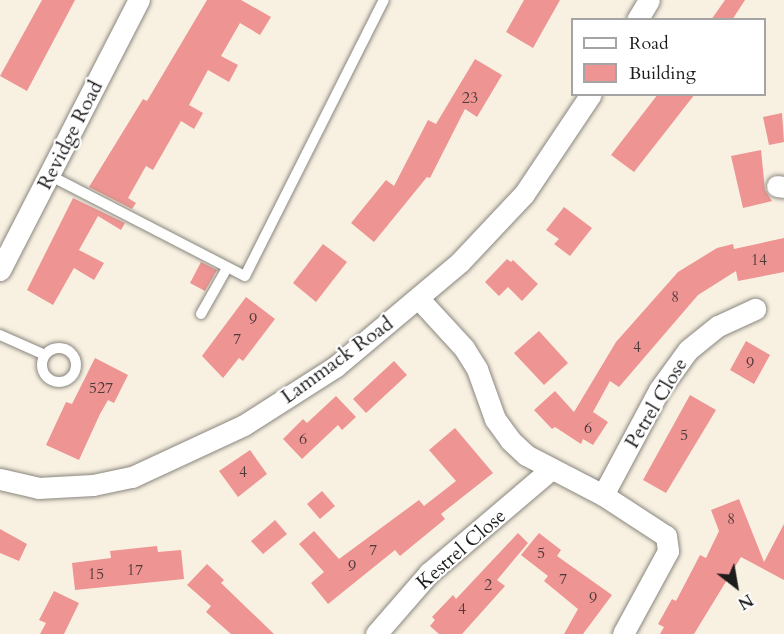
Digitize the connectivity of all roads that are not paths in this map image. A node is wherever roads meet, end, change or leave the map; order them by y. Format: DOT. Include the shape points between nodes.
graph roads {
  1 [pos="139,0"];
  2 [pos="384,0"];
  3 [pos="649,0"];
  4 [pos="638,18"];
  5 [pos="590,96"];
  6 [pos="49,175"];
  7 [pos="227,268"];
  8 [pos="0,270"];
  9 [pos="419,299"];
  10 [pos="755,309"];
  11 [pos="201,314"];
  12 [pos="0,335"];
  13 [pos="45,355"];
  14 [pos="551,469"];
  15 [pos="0,479"];
  16 [pos="603,495"];
  17 [pos="376,634"];
  18 [pos="623,634"];
  1 -- 6 [label="street, Revidge Road"];
  2 -- 7 [label="lane" via="245,276"];
  3 -- 4 [label="street"];
  5 -- 9 [label="street, Lammack Road" via="524,194"];
  6 -- 7 [label="lane"];
  6 -- 8 [label="street, Revidge Road"];
  7 -- 11 [label="lane"];
  9 -- 14 [label="street" via="464,348 503,431 526,455"];
  9 -- 15 [label="street, Lammack Road" via="334,367 244,425 169,462 132,477 93,485 38,488"];
  10 -- 16 [label="street, Petrel Close" via="718,326 688,350 659,390"];
  12 -- 13 [label="lane"];
  14 -- 16 [label="street"];
  14 -- 17 [label="street, Kestrel Close" via="429,573"];
  16 -- 18 [label="street" via="666,536 668,551"];
}
